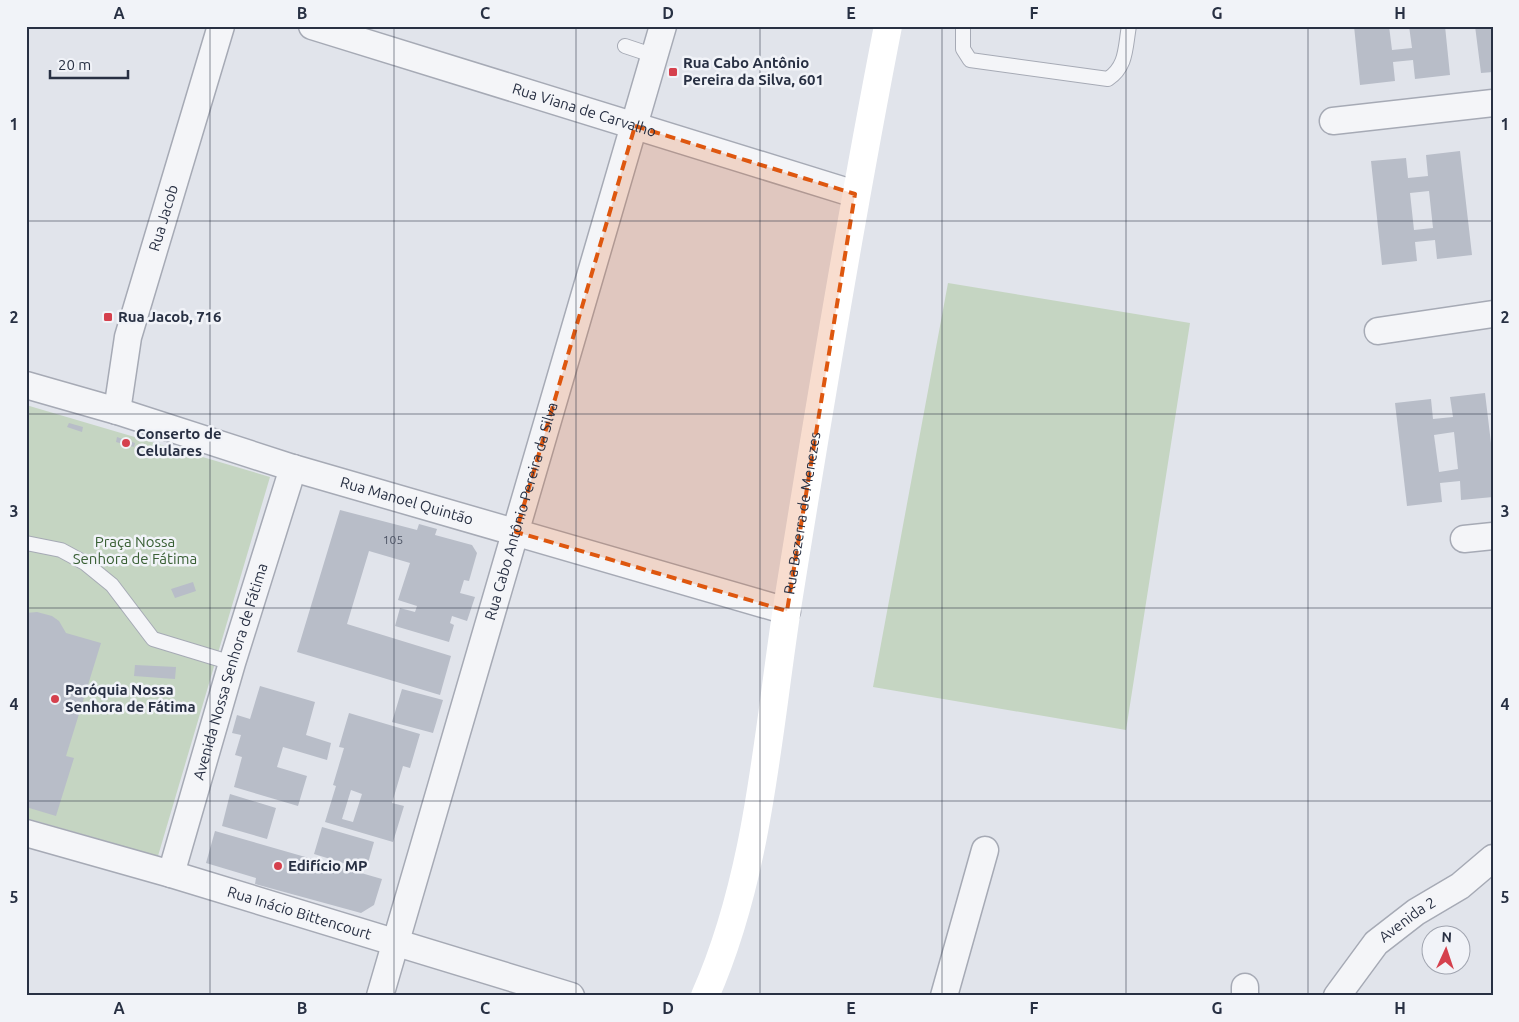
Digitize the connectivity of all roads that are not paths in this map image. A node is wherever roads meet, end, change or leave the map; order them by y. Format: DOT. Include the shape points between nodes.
graph roads {
  1 [pos="221,26"];
  2 [pos="312,26"];
  3 [pos="663,26"];
  4 [pos="888,26"];
  5 [pos="963,26"];
  6 [pos="1128,26"];
  7 [pos="625,46"];
  8 [pos="655,56"];
  9 [pos="1493,103"];
  10 [pos="1333,121"];
  11 [pos="635,126"];
  12 [pos="855,194"];
  13 [pos="1493,314"];
  14 [pos="1378,332"];
  15 [pos="26,385"];
  16 [pos="117,411"];
  17 [pos="293,468"];
  18 [pos="516,532"];
  19 [pos="1493,536"];
  20 [pos="1464,539"];
  21 [pos="26,543"];
  22 [pos="787,611"];
  23 [pos="232,663"];
  24 [pos="26,833"];
  25 [pos="985,850"];
  26 [pos="1493,858"];
  27 [pos="171,874"];
  28 [pos="396,943"];
  29 [pos="380,996"];
  30 [pos="571,996"];
  31 [pos="705,996"];
  32 [pos="944,996"];
  33 [pos="1337,996"];
  1 -- 16 [label="street, Rua Jacob" via="128,338"];
  2 -- 11 [label="street, Rua Viana de Carvalho"];
  3 -- 8 [label="street, Rua Cabo Antônio Pereira da Silva"];
  4 -- 12 [label="street, Rua Bezerra de Menezes"];
  5 -- 6 [label="lane" via="963,49 970,60 1108,79 1118,72 1123,62"];
  7 -- 8 [label="lane"];
  8 -- 11 [label="street, Rua Cabo Antônio Pereira da Silva"];
  9 -- 10 [label="street"];
  11 -- 12 [label="street, Rua Viana de Carvalho"];
  11 -- 18 [label="street, Rua Cabo Antônio Pereira da Silva"];
  12 -- 22 [label="street, Rua Bezerra de Menezes"];
  13 -- 14 [label="street"];
  15 -- 16 [label="street, Rua Manoel Quintão"];
  16 -- 17 [label="street, Rua Manoel Quintão"];
  17 -- 18 [label="street, Rua Manoel Quintão"];
  17 -- 23 [label="street, Avenida Nossa Senhora de Fátima"];
  18 -- 22 [label="street, Rua Manoel Quintão"];
  18 -- 28 [label="street, Rua Cabo Antônio Pereira da Silva"];
  19 -- 20 [label="street"];
  21 -- 23 [label="lane" via="61,550 85,562 112,585 153,639"];
  22 -- 31 [label="street, Rua Bezerra de Menezes" via="750,853 718,968"];
  23 -- 27 [label="street, Avenida Nossa Senhora de Fátima"];
  24 -- 27 [label="street, Rua Inácio Bittencourt"];
  25 -- 32 [label="street"];
  26 -- 33 [label="street, Avenida 2" via="1460,886 1416,912 1376,943"];
  27 -- 28 [label="street, Rua Inácio Bittencourt"];
  28 -- 29 [label="street, Rua Cabo Antônio Pereira da Silva"];
  28 -- 30 [label="street, Rua Inácio Bittencourt"];
}
